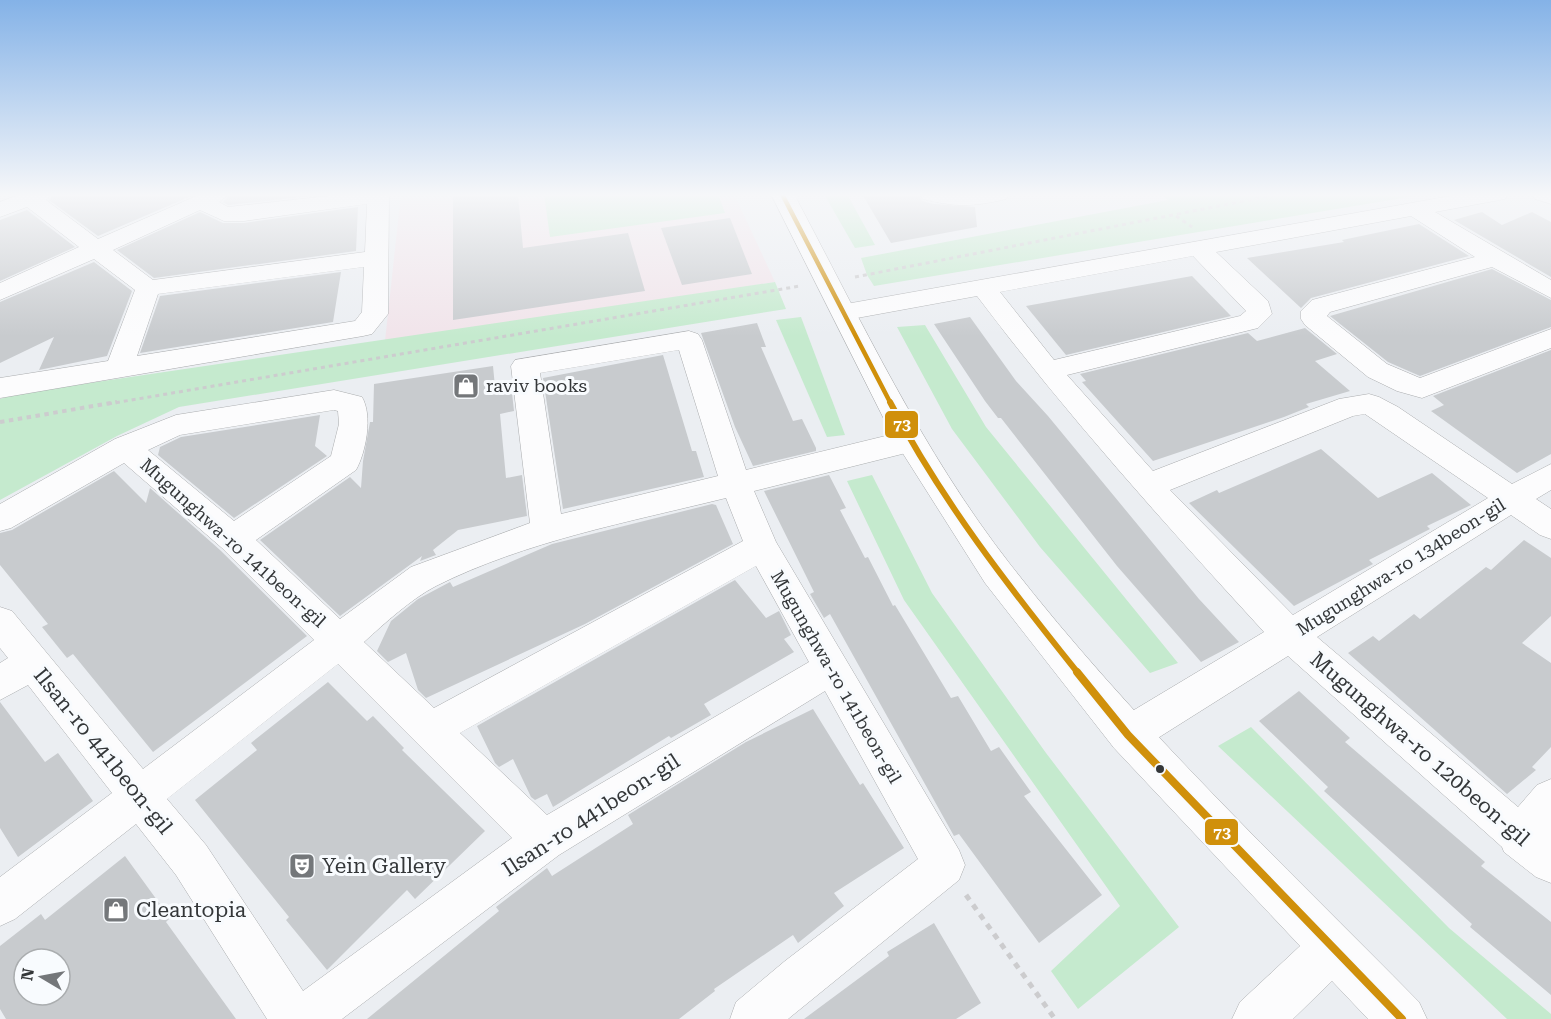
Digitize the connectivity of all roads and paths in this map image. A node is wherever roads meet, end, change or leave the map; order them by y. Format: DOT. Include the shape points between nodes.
graph roads {
  1 [pos="86,242"];
  2 [pos="115,242"];
  3 [pos="377,242"];
  4 [pos="808,242"];
  5 [pos="1036,242"];
  6 [pos="1234,242"];
  7 [pos="1467,242"];
  8 [pos="1198,248"];
  9 [pos="96,250"];
  10 [pos="376,258"];
  11 [pos="1495,259"];
  12 [pos="854,277"];
  13 [pos="801,286"];
  14 [pos="983,287"];
  15 [pos="148,288"];
  16 [pos="1551,290"];
  17 [pos="0,292"];
  18 [pos="846,312"];
  19 [pos="1551,338"];
  20 [pos="119,369"];
  21 [pos="1048,371"];
  22 [pos="0,388"];
  23 [pos="0,423"];
  24 [pos="910,441"];
  25 [pos="125,447"];
  26 [pos="1551,475"];
  27 [pos="736,486"];
  28 [pos="1148,486"];
  29 [pos="1512,499"];
  30 [pos="0,519"];
  31 [pos="1551,526"];
  32 [pos="547,530"];
  33 [pos="233,539"];
  34 [pos="762,547"];
  35 [pos="0,622"];
  36 [pos="1290,636"];
  37 [pos="340,641"];
  38 [pos="830,668"];
  39 [pos="16,673"];
  40 [pos="431,729"];
  41 [pos="1128,735"];
  42 [pos="138,795"];
  43 [pos="1551,799"];
  44 [pos="1519,837"];
  45 [pos="544,840"];
  46 [pos="1551,862"];
  47 [pos="944,865"];
  48 [pos="0,904"];
  49 [pos="1333,948"];
  50 [pos="294,1019"];
  51 [pos="304,1019"];
  52 [pos="753,1019"];
  53 [pos="1055,1019"];
  54 [pos="1257,1019"];
  55 [pos="1402,1019"];
  1 -- 9 [label="street"];
  2 -- 9 [label="street"];
  3 -- 10 [label="street"];
  4 -- 18 [label="main road"];
  5 -- 12 [label="path"];
  6 -- 8 [label="street"];
  7 -- 11 [label="street"];
  8 -- 14 [label="street"];
  8 -- 21 [label="street" via="1259,307 1259,314 1249,322"];
  9 -- 15 [label="street"];
  9 -- 17 [label="street"];
  10 -- 15 [label="street"];
  10 -- 20 [label="street" via="375,314 363,328"];
  11 -- 16 [label="street"];
  11 -- 19 [label="street" via="1321,306 1314,311 1314,319 1382,375 1402,386 1422,388"];
  13 -- 23 [label="path"];
  14 -- 18 [label="street"];
  14 -- 21 [label="street, Mugunghwa-ro 134beon-gil"];
  15 -- 20 [label="street"];
  18 -- 24 [label="main road"];
  20 -- 22 [label="street"];
  21 -- 28 [label="street, Mugunghwa-ro 134beon-gil"];
  24 -- 27 [label="street, Mugunghwa-ro 141beon-gil"];
  24 -- 41 [label="main road" via="997,573"];
  25 -- 30 [label="street"];
  25 -- 33 [label="street, Mugunghwa-ro 141beon-gil"];
  25 -- 33 [label="street" via="176,425 334,400 352,404 353,423 345,462"];
  26 -- 29 [label="street, Mugunghwa-ro 134beon-gil"];
  27 -- 32 [label="street, Mugunghwa-ro 141beon-gil"];
  27 -- 32 [label="street, Mugunghwa-ro 141beon-gil" via="689,340 525,366"];
  27 -- 34 [label="street, Mugunghwa-ro 141beon-gil"];
  28 -- 29 [label="street, Mugunghwa-ro 134beon-gil" via="1349,406 1369,404"];
  28 -- 36 [label="street, Mugunghwa-ro 134beon-gil"];
  29 -- 31 [label="street, Mugunghwa-ro 134beon-gil"];
  29 -- 36 [label="street, Mugunghwa-ro 134beon-gil"];
  32 -- 37 [label="street, Mugunghwa-ro 141beon-gil" via="423,577"];
  33 -- 37 [label="street, Mugunghwa-ro 141beon-gil"];
  34 -- 38 [label="street, Mugunghwa-ro 141beon-gil"];
  34 -- 40 [label="street"];
  35 -- 39 [label="street, Ilsan-ro 441beon-gil"];
  36 -- 41 [label="street, Mugunghwa-ro 134beon-gil"];
  36 -- 44 [label="street, Mugunghwa-ro 120beon-gil"];
  37 -- 40 [label="street, Mugunghwa-ro 141beon-gil"];
  37 -- 42 [label="street, Mugunghwa-ro 141beon-gil"];
  38 -- 45 [label="street, Ilsan-ro 441beon-gil"];
  38 -- 47 [label="street, Mugunghwa-ro 141beon-gil"];
  39 -- 42 [label="street, Ilsan-ro 441beon-gil"];
  40 -- 45 [label="street, Mugunghwa-ro 141beon-gil"];
  41 -- 49 [label="main road"];
  42 -- 48 [label="street, Mugunghwa-ro 141beon-gil"];
  42 -- 50 [label="street, Ilsan-ro 441beon-gil" via="191,861"];
  43 -- 44 [label="street"];
  44 -- 46 [label="street, Mugunghwa-ro 120beon-gil"];
  45 -- 51 [label="street, Ilsan-ro 441beon-gil"];
  47 -- 52 [label="street"];
  47 -- 53 [label="path"];
  49 -- 54 [label="main road"];
  49 -- 55 [label="main road"];
}
